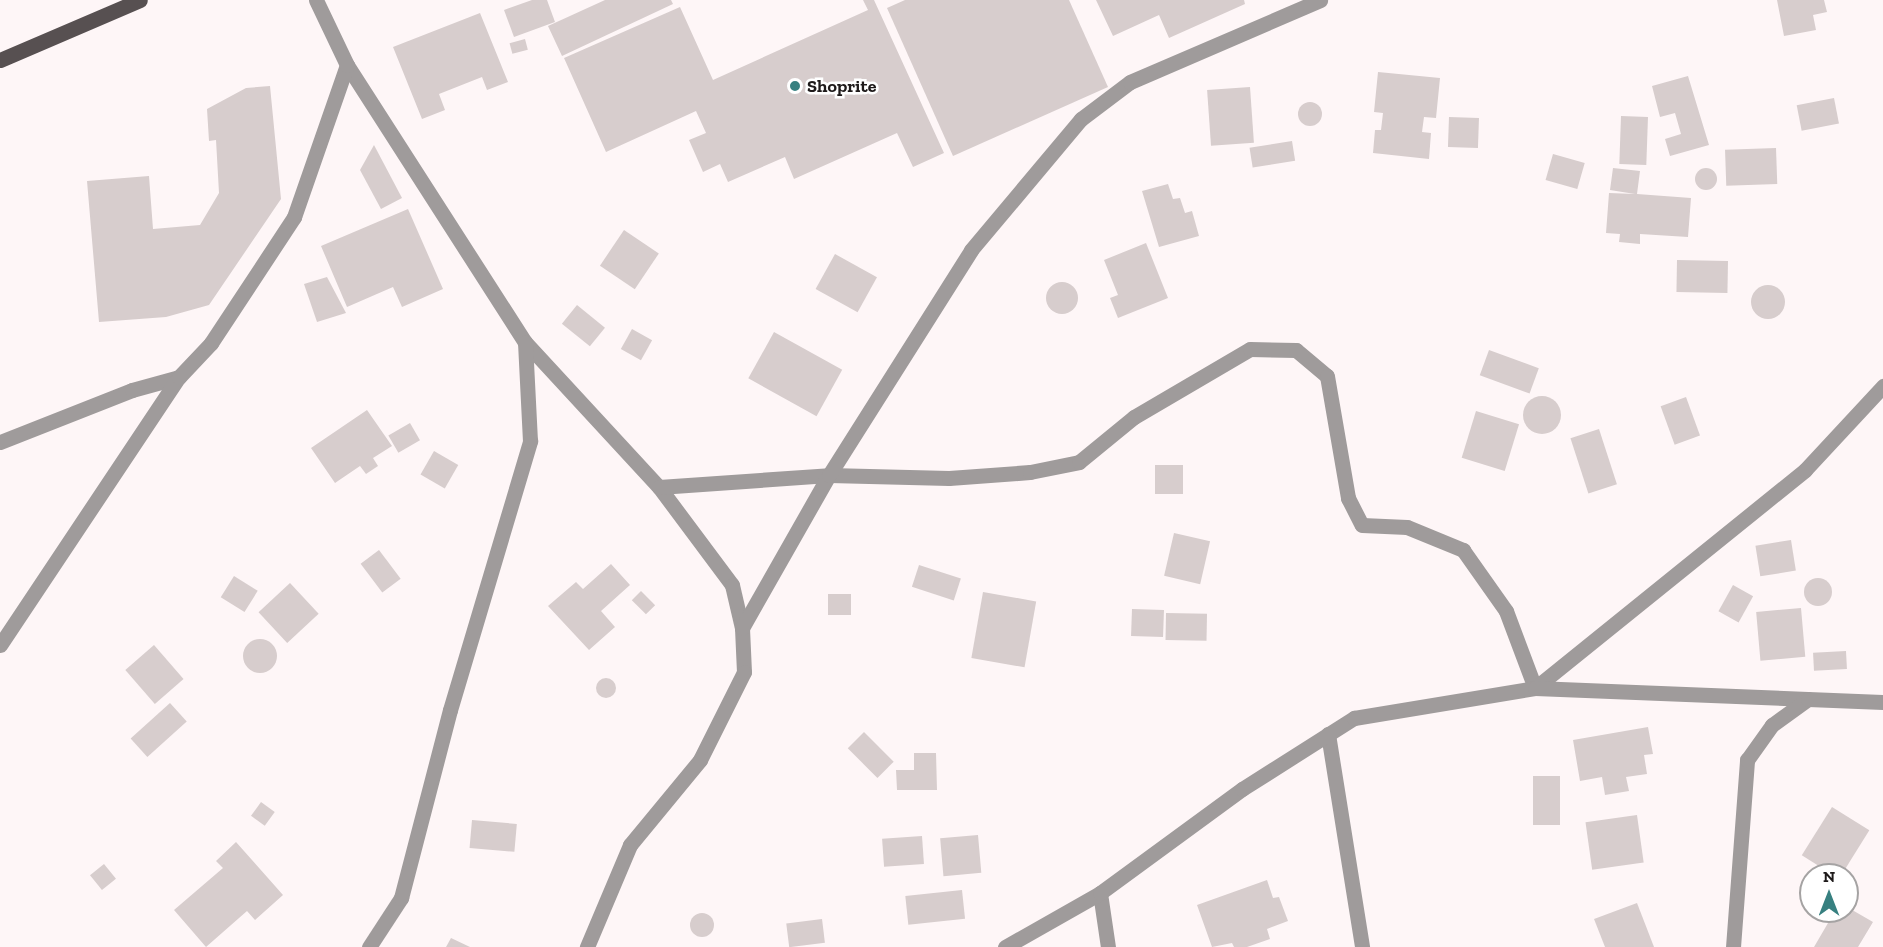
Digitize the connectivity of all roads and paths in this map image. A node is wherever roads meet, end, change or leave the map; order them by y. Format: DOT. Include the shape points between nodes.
graph roads {
  1 [pos="140,0"];
  2 [pos="316,0"];
  3 [pos="1320,0"];
  4 [pos="0,60"];
  5 [pos="347,65"];
  6 [pos="525,342"];
  7 [pos="179,377"];
  8 [pos="1883,386"];
  9 [pos="0,442"];
  10 [pos="830,475"];
  11 [pos="658,487"];
  12 [pos="742,628"];
  13 [pos="0,645"];
  14 [pos="1534,688"];
  15 [pos="1808,699"];
  16 [pos="1883,702"];
  17 [pos="1328,734"];
  18 [pos="1100,893"];
  19 [pos="369,947"];
  20 [pos="586,947"];
  21 [pos="1005,947"];
  22 [pos="1108,947"];
  23 [pos="1362,947"];
  24 [pos="1733,947"];
  1 -- 4 [label="main road"];
  2 -- 5 [label="street"];
  3 -- 10 [label="street" via="1130,82 1081,119 971,250"];
  5 -- 6 [label="street"];
  5 -- 7 [label="street" via="294,218 211,343"];
  6 -- 11 [label="street"];
  6 -- 19 [label="street" via="530,441 450,710 401,898"];
  7 -- 9 [label="street" via="132,390"];
  7 -- 13 [label="street"];
  8 -- 14 [label="street" via="1805,470"];
  10 -- 11 [label="street"];
  10 -- 12 [label="street"];
  10 -- 14 [label="street" via="949,478 1030,472 1079,462 1134,417 1251,349 1296,350 1327,376 1348,498 1362,525 1407,526 1463,550 1506,611"];
  11 -- 12 [label="street" via="732,585"];
  12 -- 20 [label="street" via="744,672 700,760 630,845"];
  14 -- 15 [label="street"];
  14 -- 17 [label="street" via="1354,718"];
  15 -- 16 [label="street"];
  15 -- 24 [label="street" via="1772,725 1747,760"];
  17 -- 18 [label="street" via="1242,789"];
  17 -- 23 [label="street"];
  18 -- 21 [label="street"];
  18 -- 22 [label="street"];
}
